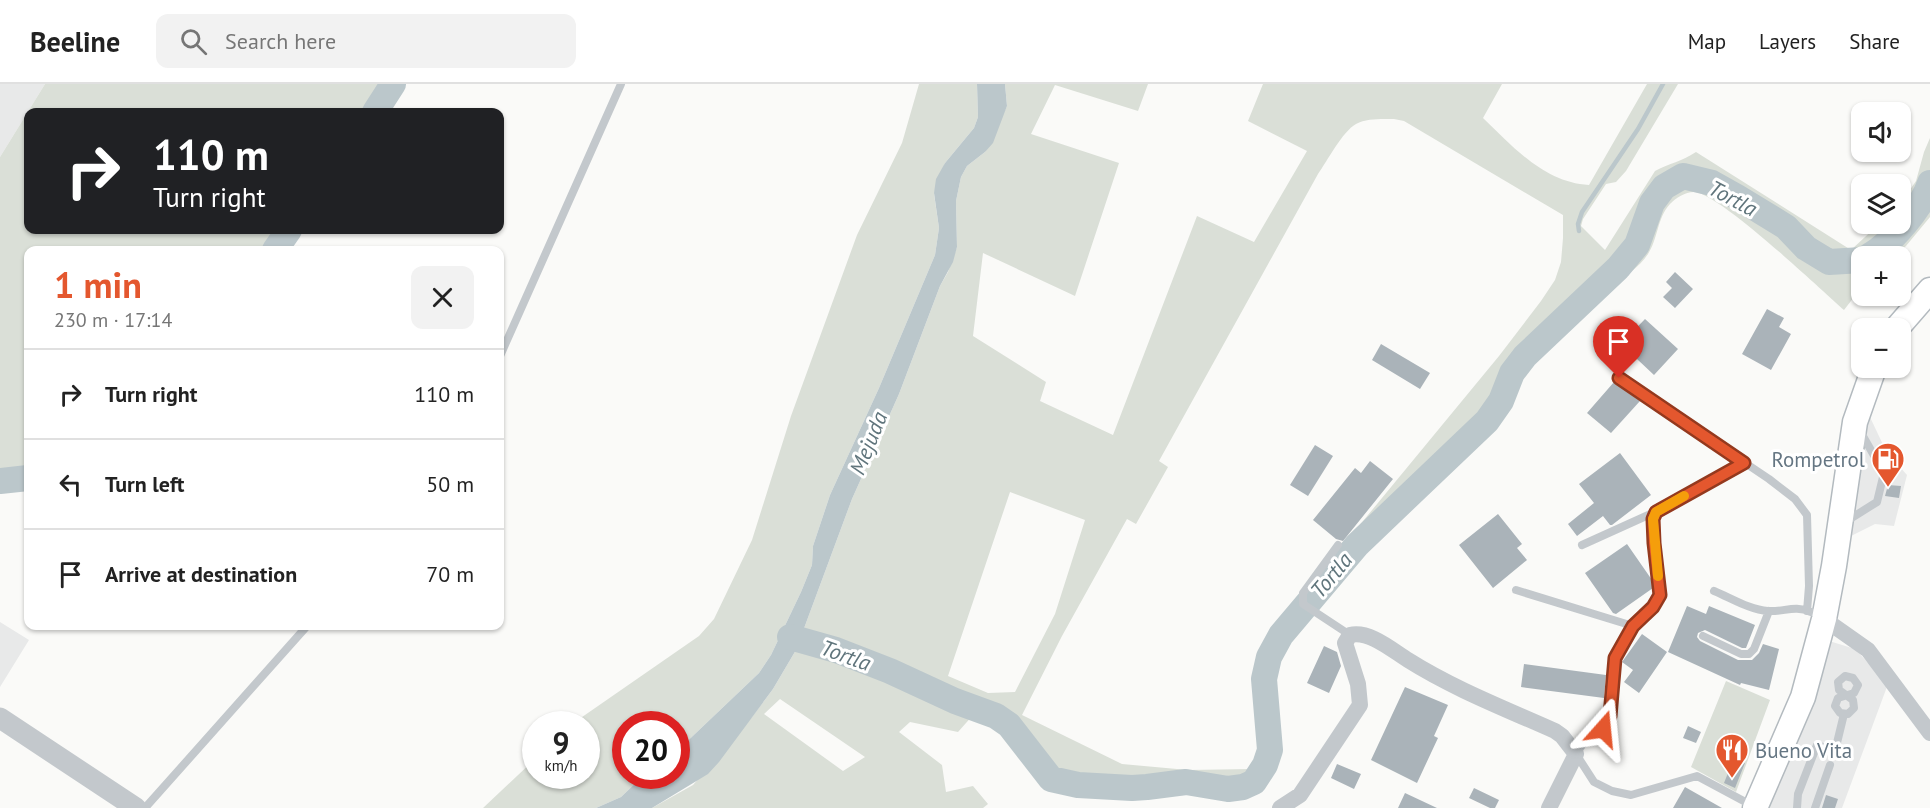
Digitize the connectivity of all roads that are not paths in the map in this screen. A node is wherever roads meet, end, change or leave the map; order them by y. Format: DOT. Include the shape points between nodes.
graph roads {
  1 [pos="621,84"];
  2 [pos="1930,290"];
  3 [pos="1906,318"];
  4 [pos="504,347"];
  5 [pos="1619,378"];
  6 [pos="1870,378"];
  7 [pos="1855,422"];
  8 [pos="1744,463"];
  9 [pos="1656,512"];
  10 [pos="1839,526"];
  11 [pos="1338,545"];
  12 [pos="1582,545"];
  13 [pos="1516,590"];
  14 [pos="1714,591"];
  15 [pos="1769,611"];
  16 [pos="1816,615"];
  17 [pos="1633,626"];
  18 [pos="303,630"];
  19 [pos="1703,636"];
  20 [pos="1347,639"];
  21 [pos="1846,695"];
  22 [pos="0,718"];
  23 [pos="1930,733"];
  24 [pos="1576,754"];
  25 [pos="1830,765"];
  26 [pos="136,808"];
  27 [pos="146,808"];
  28 [pos="1280,808"];
  29 [pos="1549,808"];
  30 [pos="1756,808"];
  31 [pos="1797,808"];
  32 [pos="1815,808"];
  1 -- 4 [label="lane"];
  2 -- 3 [label="main road"];
  5 -- 8 [label="lane"];
  6 -- 7 [label="main road"];
  7 -- 10 [label="main road"];
  7 -- 10 [label="lane" via="1884,473 1877,502"];
  8 -- 9 [label="lane"];
  8 -- 16 [label="lane" via="1795,499 1807,515 1809,586"];
  9 -- 12 [label="lane"];
  9 -- 17 [label="lane" via="1653,519 1660,595"];
  10 -- 16 [label="main road"];
  11 -- 20 [label="lane" via="1303,593 1303,604"];
  13 -- 17 [label="lane"];
  14 -- 15 [label="lane"];
  15 -- 16 [label="lane" via="1792,608"];
  15 -- 19 [label="lane" via="1749,654"];
  16 -- 23 [label="street" via="1868,650"];
  16 -- 30 [label="main road" via="1803,697"];
  17 -- 24 [label="lane" via="1615,658 1610,716 1603,729 1587,738"];
  18 -- 27 [label="lane"];
  20 -- 24 [label="street" via="1358,633 1383,644 1445,680 1555,731"];
  20 -- 28 [label="street" via="1360,705 1300,795"];
  21 -- 31 [label="lane" via="1853,700 1854,708 1844,714 1835,751 1817,745 1798,794"];
  22 -- 26 [label="street"];
  24 -- 29 [label="street"];
  24 -- 30 [label="lane" via="1594,782 1612,790 1631,795 1697,776"];
  25 -- 32 [label="lane"];
}
